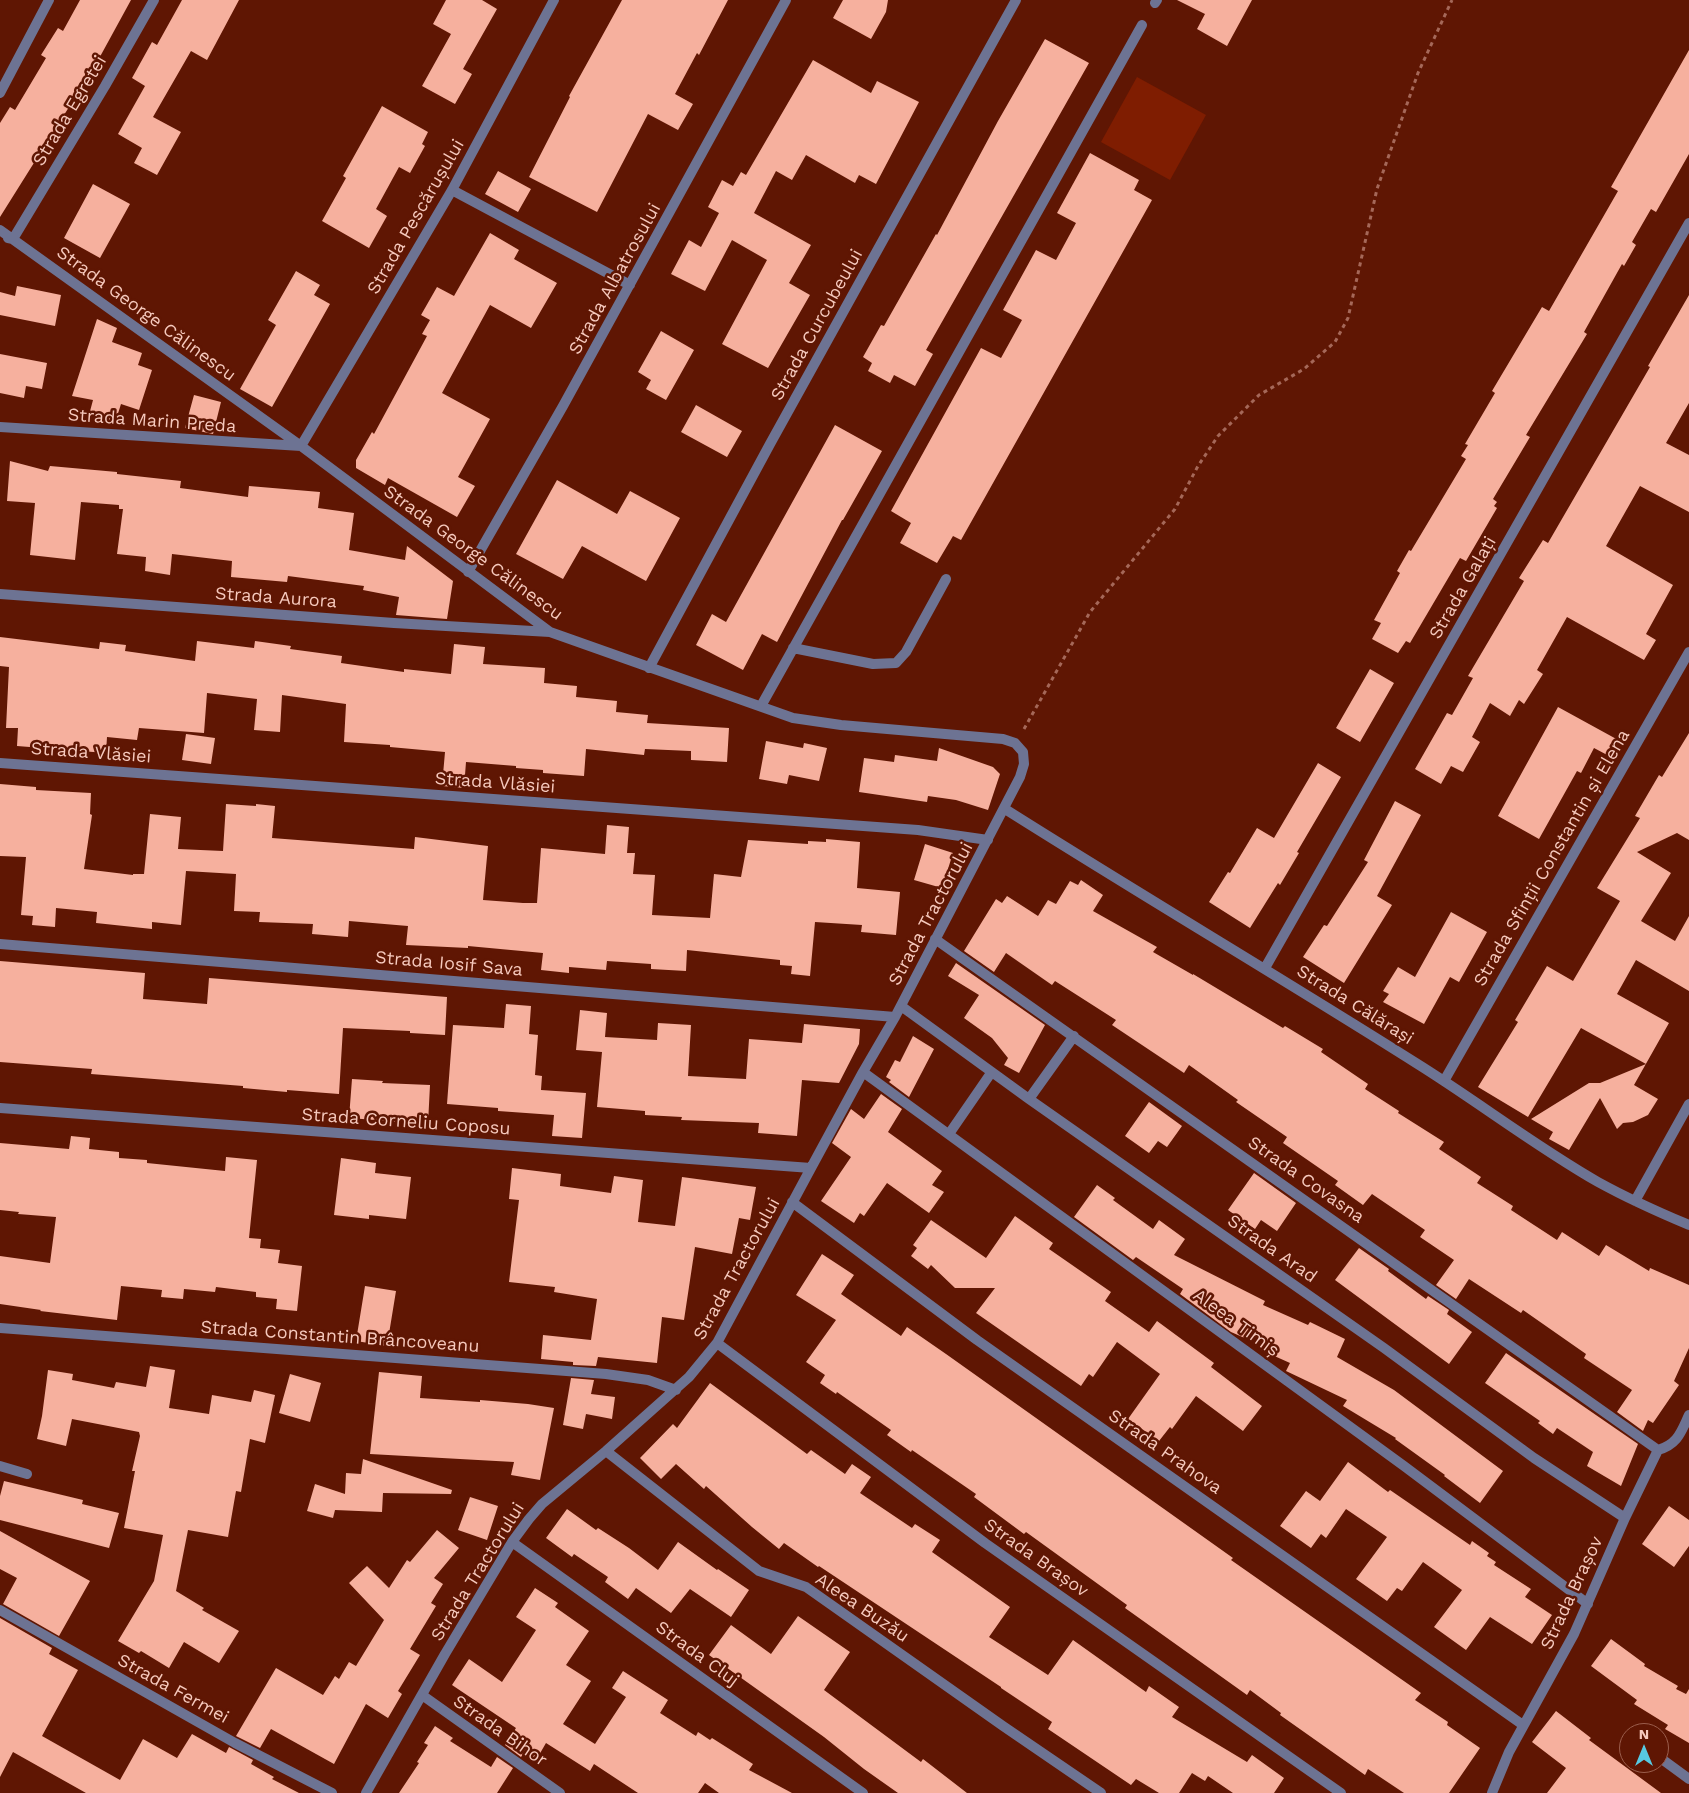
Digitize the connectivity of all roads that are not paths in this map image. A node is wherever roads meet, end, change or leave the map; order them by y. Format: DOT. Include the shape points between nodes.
graph roads {
  1 [pos="49,0"];
  2 [pos="154,0"];
  3 [pos="554,0"];
  4 [pos="786,0"];
  5 [pos="1016,0"];
  6 [pos="1142,25"];
  7 [pos="0,93"];
  8 [pos="452,190"];
  9 [pos="1689,223"];
  10 [pos="0,230"];
  11 [pos="0,237"];
  12 [pos="13,239"];
  13 [pos="630,285"];
  14 [pos="0,427"];
  15 [pos="301,446"];
  16 [pos="468,572"];
  17 [pos="946,579"];
  18 [pos="0,594"];
  19 [pos="550,632"];
  20 [pos="794,648"];
  21 [pos="1689,652"];
  22 [pos="649,668"];
  23 [pos="761,706"];
  24 [pos="0,763"];
  25 [pos="1005,809"];
  26 [pos="988,840"];
  27 [pos="935,938"];
  28 [pos="0,944"];
  29 [pos="1265,968"];
  30 [pos="901,1006"];
  31 [pos="895,1017"];
  32 [pos="1074,1036"];
  33 [pos="863,1072"];
  34 [pos="992,1073"];
  35 [pos="1444,1080"];
  36 [pos="1029,1099"];
  37 [pos="1689,1104"];
  38 [pos="0,1108"];
  39 [pos="949,1134"];
  40 [pos="810,1168"];
  41 [pos="1635,1201"];
  42 [pos="792,1202"];
  43 [pos="1689,1225"];
  44 [pos="0,1328"];
  45 [pos="717,1343"];
  46 [pos="676,1390"];
  47 [pos="1689,1415"];
  48 [pos="1658,1450"];
  49 [pos="606,1451"];
  50 [pos="0,1466"];
  51 [pos="27,1474"];
  52 [pos="1624,1518"];
  53 [pos="512,1542"];
  54 [pos="1588,1604"];
  55 [pos="0,1610"];
  56 [pos="422,1695"];
  57 [pos="1523,1725"];
  58 [pos="1669,1764"];
  59 [pos="1689,1779"];
  60 [pos="332,1793"];
  61 [pos="366,1793"];
  62 [pos="560,1793"];
  63 [pos="864,1793"];
  64 [pos="1101,1793"];
  65 [pos="1341,1793"];
  66 [pos="1492,1793"];
  1 -- 7 [label="street"];
  2 -- 12 [label="street, Strada Egretei"];
  3 -- 8 [label="street, Strada Pescărușului"];
  4 -- 13 [label="street, Strada Albatrosului"];
  5 -- 22 [label="street, Strada Curcubeului"];
  6 -- 20 [label="street"];
  8 -- 13 [label="street"];
  8 -- 15 [label="street, Strada Pescărușului"];
  9 -- 29 [label="street, Strada Galați"];
  10 -- 12 [label="street, Strada George Călinescu"];
  11 -- 12 [label="street"];
  12 -- 15 [label="street, Strada George Călinescu"];
  13 -- 16 [label="street, Strada Albatrosului"];
  14 -- 15 [label="street, Strada Marin Preda"];
  15 -- 16 [label="street, Strada George Călinescu"];
  16 -- 19 [label="street, Strada George Călinescu"];
  17 -- 20 [label="street" via="906,652 896,663 873,664"];
  18 -- 19 [label="street, Strada Aurora"];
  19 -- 22 [label="street, Strada George Călinescu"];
  20 -- 23 [label="street"];
  21 -- 35 [label="street, Strada Sfinții Constantin și Elena"];
  22 -- 23 [label="street, Strada George Călinescu"];
  23 -- 25 [label="street, Strada George Călinescu" via="794,718 814,721 983,736 1015,744 1023,752 1024,764"];
  24 -- 26 [label="street, Strada Vlăsiei" via="918,830"];
  25 -- 26 [label="street, Strada Tractorului"];
  25 -- 29 [label="street, Strada Călărași"];
  26 -- 27 [label="street, Strada Tractorului"];
  27 -- 30 [label="street, Strada Tractorului"];
  27 -- 32 [label="street, Strada Covasna"];
  28 -- 31 [label="street, Strada Iosif Sava"];
  29 -- 35 [label="street, Strada Călărași"];
  30 -- 31 [label="street, Strada Tractorului"];
  30 -- 34 [label="street, Strada Arad"];
  31 -- 33 [label="street, Strada Tractorului"];
  32 -- 36 [label="street"];
  32 -- 48 [label="street, Strada Covasna"];
  33 -- 39 [label="street, Aleea Timiș"];
  33 -- 40 [label="street, Strada Tractorului"];
  34 -- 36 [label="street, Strada Arad"];
  34 -- 39 [label="street"];
  35 -- 41 [label="street, Strada Călărași" via="1561,1159"];
  36 -- 52 [label="street, Strada Arad" via="1384,1348 1534,1458"];
  37 -- 41 [label="street"];
  38 -- 40 [label="street, Strada Corneliu Coposu"];
  39 -- 54 [label="street, Aleea Timiș"];
  40 -- 42 [label="street, Strada Tractorului"];
  41 -- 43 [label="street, Strada Călărași"];
  42 -- 45 [label="street, Strada Tractorului"];
  42 -- 57 [label="street, Strada Prahova" via="977,1340"];
  44 -- 46 [label="street, Strada Constantin Brâncoveanu" via="606,1374 648,1380"];
  45 -- 46 [label="street, Strada Tractorului"];
  45 -- 65 [label="street, Strada Brașov" via="985,1543"];
  46 -- 49 [label="street, Strada Tractorului"];
  47 -- 48 [label="street" via="1676,1441"];
  48 -- 52 [label="street, Strada Brașov"];
  49 -- 53 [label="street, Strada Tractorului" via="542,1504"];
  49 -- 64 [label="street, Aleea Buzău" via="759,1571 806,1587"];
  50 -- 51 [label="street"];
  52 -- 54 [label="street, Strada Brașov"];
  53 -- 56 [label="street, Strada Tractorului"];
  53 -- 63 [label="street, Strada Cluj"];
  54 -- 57 [label="street, Strada Brașov"];
  55 -- 60 [label="street, Strada Fermei" via="235,1743"];
  56 -- 61 [label="street, Strada Tractorului"];
  56 -- 62 [label="street, Strada Bihor"];
  57 -- 66 [label="street, Strada Brașov"];
  58 -- 59 [label="street"];
}
